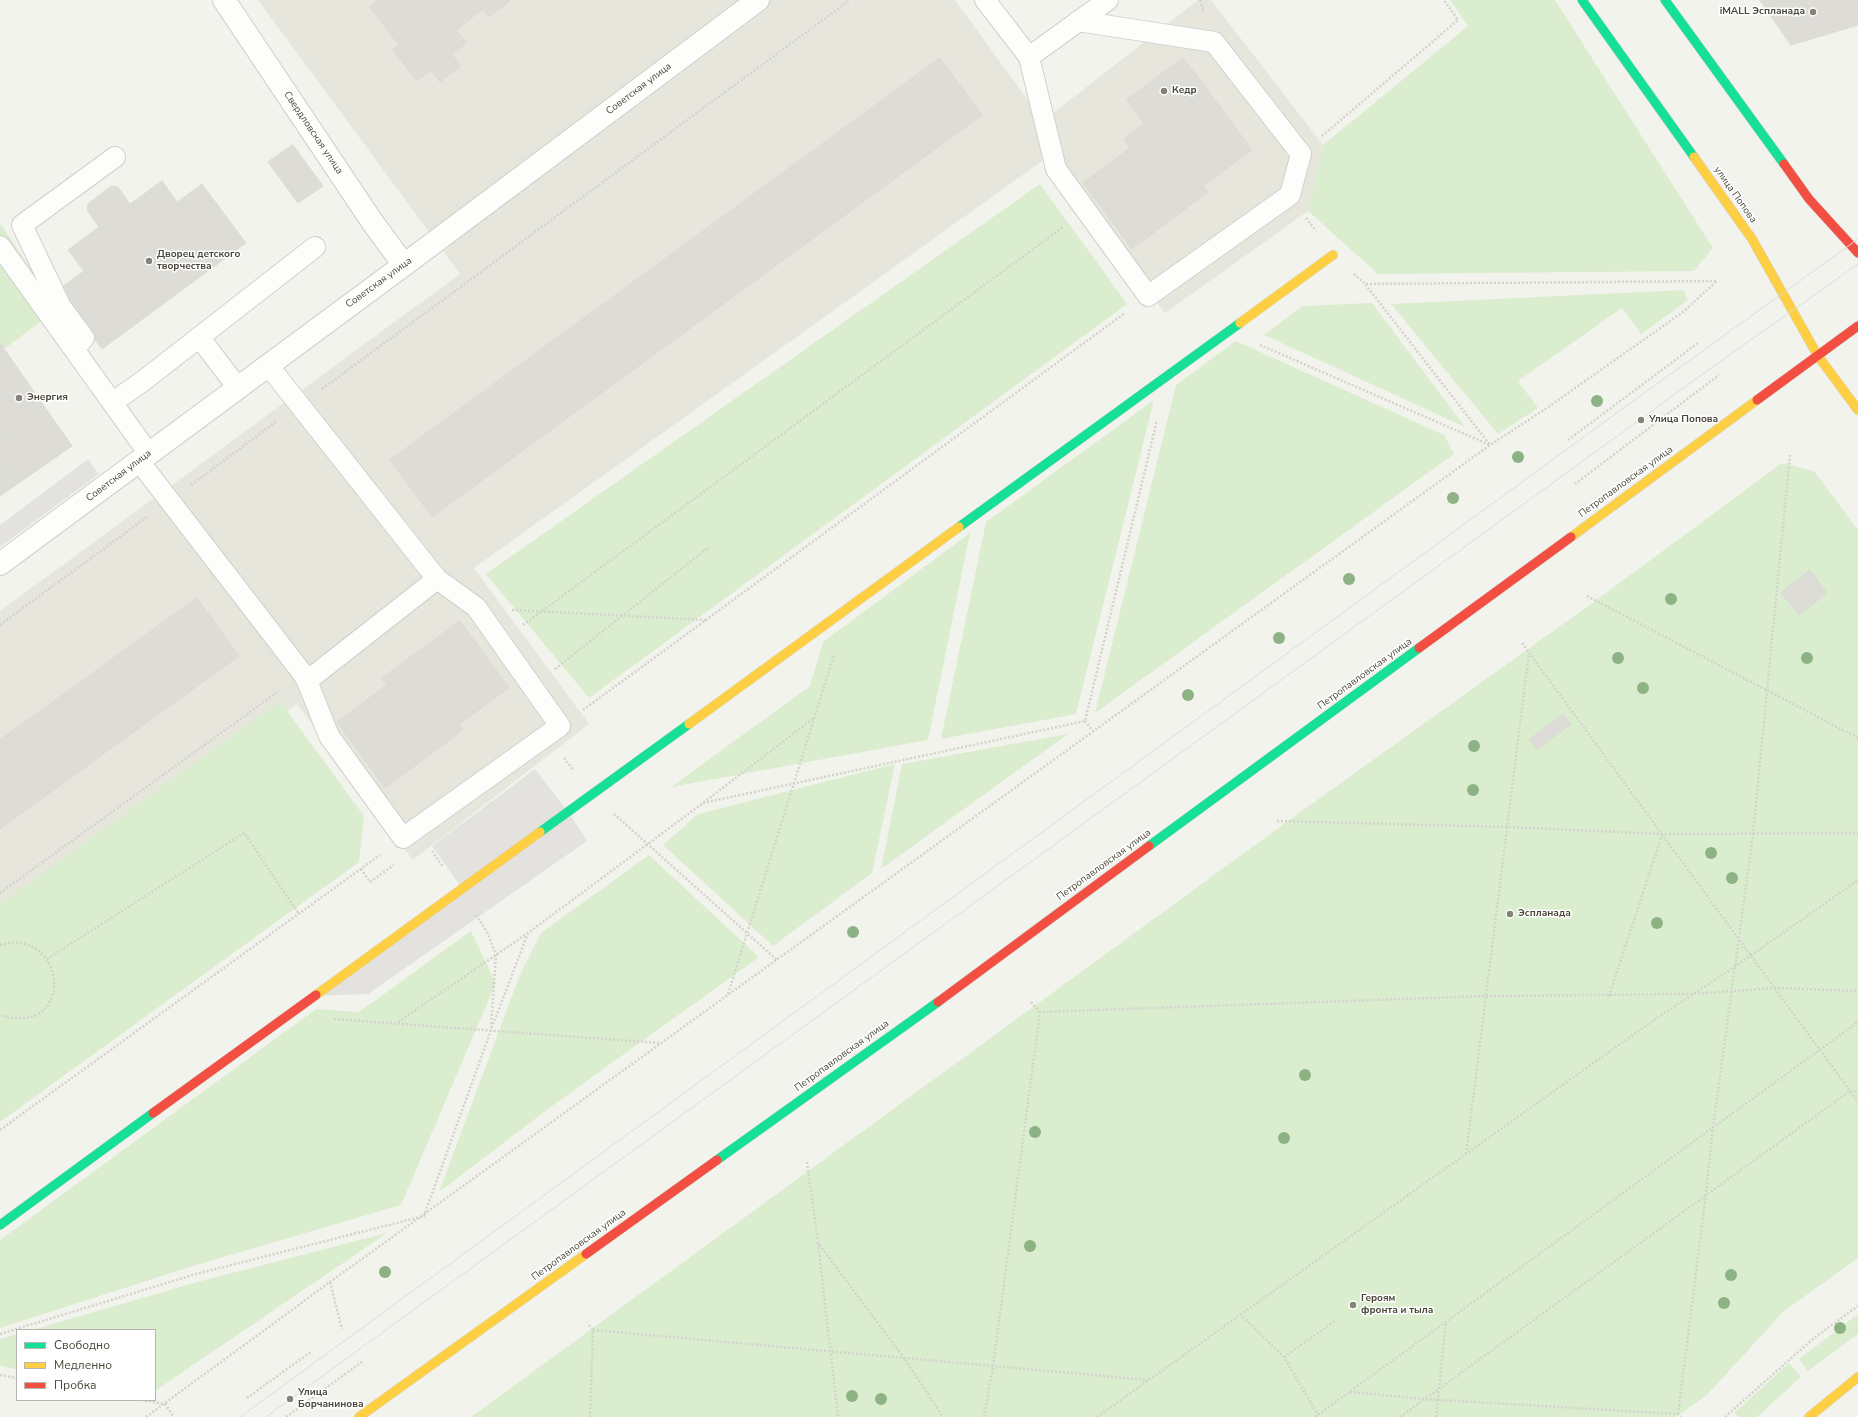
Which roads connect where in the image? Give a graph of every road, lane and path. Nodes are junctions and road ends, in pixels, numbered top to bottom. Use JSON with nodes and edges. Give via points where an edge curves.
{"nodes":[{"id":1,"x":224,"y":0,"type":"edge"},
{"id":2,"x":758,"y":0,"type":"edge"},
{"id":3,"x":850,"y":0,"type":"edge"},
{"id":4,"x":985,"y":0,"type":"edge"},
{"id":5,"x":1108,"y":0,"type":"edge"},
{"id":6,"x":1444,"y":0,"type":"edge"},
{"id":7,"x":1582,"y":0,"type":"edge"},
{"id":8,"x":1665,"y":0,"type":"edge"},
{"id":9,"x":1078,"y":21,"type":"junction"},
{"id":10,"x":1029,"y":57,"type":"junction"},
{"id":11,"x":1301,"y":154,"type":"junction"},
{"id":12,"x":115,"y":157,"type":"dead end"},
{"id":13,"x":1290,"y":195,"type":"junction"},
{"id":14,"x":1086,"y":210,"type":"junction"},
{"id":15,"x":0,"y":246,"type":"edge"},
{"id":16,"x":315,"y":248,"type":"dead end"},
{"id":17,"x":1858,"y":254,"type":"edge"},
{"id":18,"x":1333,"y":255,"type":"junction"},
{"id":19,"x":404,"y":265,"type":"junction"},
{"id":20,"x":1365,"y":284,"type":"junction"},
{"id":21,"x":1148,"y":296,"type":"junction"},
{"id":22,"x":1858,"y":326,"type":"edge"},
{"id":23,"x":1229,"y":331,"type":"junction"},
{"id":24,"x":199,"y":337,"type":"junction"},
{"id":25,"x":1698,"y":343,"type":"dead end"},
{"id":26,"x":75,"y":348,"type":"junction"},
{"id":27,"x":1818,"y":356,"type":"junction"},
{"id":28,"x":268,"y":365,"type":"junction"},
{"id":29,"x":1719,"y":375,"type":"dead end"},
{"id":30,"x":1168,"y":376,"type":"junction"},
{"id":31,"x":238,"y":388,"type":"junction"},
{"id":32,"x":113,"y":402,"type":"junction"},
{"id":33,"x":298,"y":406,"type":"junction"},
{"id":34,"x":1858,"y":410,"type":"edge"},
{"id":35,"x":1568,"y":440,"type":"dead end"},
{"id":36,"x":1490,"y":445,"type":"junction"},
{"id":37,"x":1790,"y":455,"type":"dead end"},
{"id":38,"x":144,"y":457,"type":"junction"},
{"id":39,"x":1575,"y":484,"type":"dead end"},
{"id":40,"x":169,"y":501,"type":"junction"},
{"id":41,"x":709,"y":547,"type":"dead end"},
{"id":42,"x":0,"y":564,"type":"edge"},
{"id":43,"x":437,"y":580,"type":"junction"},
{"id":44,"x":1587,"y":596,"type":"dead end"},
{"id":45,"x":476,"y":607,"type":"junction"},
{"id":46,"x":541,"y":612,"type":"junction"},
{"id":47,"x":622,"y":616,"type":"junction"},
{"id":48,"x":707,"y":620,"type":"junction"},
{"id":49,"x":0,"y":625,"type":"edge"},
{"id":50,"x":500,"y":642,"type":"junction"},
{"id":51,"x":1522,"y":643,"type":"dead end"},
{"id":52,"x":835,"y":651,"type":"dead end"},
{"id":53,"x":1529,"y":652,"type":"junction"},
{"id":54,"x":305,"y":677,"type":"junction"},
{"id":55,"x":532,"y":687,"type":"junction"},
{"id":56,"x":1766,"y":690,"type":"junction"},
{"id":57,"x":814,"y":718,"type":"junction"},
{"id":58,"x":1085,"y":721,"type":"junction"},
{"id":59,"x":554,"y":731,"type":"junction"},
{"id":60,"x":1093,"y":731,"type":"junction"},
{"id":61,"x":1858,"y":738,"type":"edge"},
{"id":62,"x":793,"y":784,"type":"junction"},
{"id":63,"x":591,"y":795,"type":"junction"},
{"id":64,"x":703,"y":803,"type":"junction"},
{"id":65,"x":1277,"y":821,"type":"dead end"},
{"id":66,"x":1507,"y":827,"type":"junction"},
{"id":67,"x":634,"y":831,"type":"dead end"},
{"id":68,"x":1858,"y":833,"type":"edge"},
{"id":69,"x":1662,"y":834,"type":"junction"},
{"id":70,"x":1753,"y":834,"type":"junction"},
{"id":71,"x":403,"y":838,"type":"junction"},
{"id":72,"x":648,"y":844,"type":"junction"},
{"id":73,"x":1858,"y":880,"type":"edge"},
{"id":74,"x":0,"y":893,"type":"edge"},
{"id":75,"x":299,"y":914,"type":"junction"},
{"id":76,"x":487,"y":932,"type":"dead end"},
{"id":77,"x":528,"y":933,"type":"junction"},
{"id":78,"x":747,"y":933,"type":"junction"},
{"id":79,"x":1740,"y":940,"type":"junction"},
{"id":80,"x":0,"y":945,"type":"edge"},
{"id":81,"x":496,"y":955,"type":"junction"},
{"id":82,"x":1751,"y":956,"type":"junction"},
{"id":83,"x":47,"y":959,"type":"junction"},
{"id":84,"x":777,"y":960,"type":"junction"},
{"id":85,"x":1736,"y":966,"type":"junction"},
{"id":86,"x":1775,"y":988,"type":"junction"},
{"id":87,"x":1858,"y":991,"type":"edge"},
{"id":88,"x":1733,"y":993,"type":"junction"},
{"id":89,"x":1692,"y":994,"type":"junction"},
{"id":90,"x":728,"y":995,"type":"junction"},
{"id":91,"x":1486,"y":996,"type":"junction"},
{"id":92,"x":1610,"y":996,"type":"junction"},
{"id":93,"x":1031,"y":1002,"type":"dead end"},
{"id":94,"x":1040,"y":1012,"type":"junction"},
{"id":95,"x":0,"y":1015,"type":"edge"},
{"id":96,"x":288,"y":1016,"type":"junction"},
{"id":97,"x":398,"y":1022,"type":"junction"},
{"id":98,"x":1858,"y":1022,"type":"edge"},
{"id":99,"x":491,"y":1030,"type":"junction"},
{"id":100,"x":661,"y":1043,"type":"junction"},
{"id":101,"x":1820,"y":1050,"type":"junction"},
{"id":102,"x":1850,"y":1091,"type":"junction"},
{"id":103,"x":1858,"y":1092,"type":"edge"},
{"id":104,"x":1858,"y":1102,"type":"edge"},
{"id":105,"x":1713,"y":1128,"type":"junction"},
{"id":106,"x":0,"y":1130,"type":"edge"},
{"id":107,"x":1466,"y":1155,"type":"junction"},
{"id":108,"x":807,"y":1162,"type":"dead end"},
{"id":109,"x":1706,"y":1194,"type":"junction"},
{"id":110,"x":424,"y":1216,"type":"junction"},
{"id":111,"x":0,"y":1225,"type":"edge"},
{"id":112,"x":818,"y":1243,"type":"junction"},
{"id":113,"x":330,"y":1282,"type":"junction"},
{"id":114,"x":1858,"y":1306,"type":"edge"},
{"id":115,"x":1240,"y":1314,"type":"junction"},
{"id":116,"x":1335,"y":1321,"type":"dead end"},
{"id":117,"x":1446,"y":1322,"type":"junction"},
{"id":118,"x":589,"y":1326,"type":"dead end"},
{"id":119,"x":16,"y":1329,"type":"edge"},
{"id":120,"x":16,"y":1329,"type":"edge"},
{"id":121,"x":342,"y":1329,"type":"dead end"},
{"id":122,"x":593,"y":1330,"type":"junction"},
{"id":123,"x":0,"y":1334,"type":"edge"},
{"id":124,"x":312,"y":1351,"type":"dead end"},
{"id":125,"x":831,"y":1352,"type":"junction"},
{"id":126,"x":1284,"y":1357,"type":"junction"},
{"id":127,"x":904,"y":1358,"type":"junction"},
{"id":128,"x":363,"y":1361,"type":"dead end"},
{"id":129,"x":993,"y":1366,"type":"junction"},
{"id":130,"x":0,"y":1375,"type":"edge"},
{"id":131,"x":1858,"y":1377,"type":"edge"},
{"id":132,"x":16,"y":1378,"type":"edge"},
{"id":133,"x":1149,"y":1380,"type":"junction"},
{"id":134,"x":1439,"y":1388,"type":"junction"},
{"id":135,"x":1350,"y":1392,"type":"junction"},
{"id":136,"x":247,"y":1398,"type":"dead end"},
{"id":137,"x":1424,"y":1399,"type":"junction"},
{"id":138,"x":1439,"y":1399,"type":"junction"},
{"id":139,"x":147,"y":1401,"type":"edge"},
{"id":140,"x":165,"y":1404,"type":"junction"},
{"id":141,"x":1678,"y":1414,"type":"junction"},
{"id":142,"x":1318,"y":1415,"type":"junction"},
{"id":143,"x":146,"y":1417,"type":"edge"},
{"id":144,"x":174,"y":1417,"type":"edge"},
{"id":145,"x":286,"y":1417,"type":"edge"},
{"id":146,"x":359,"y":1417,"type":"edge"},
{"id":147,"x":590,"y":1417,"type":"edge"},
{"id":148,"x":838,"y":1417,"type":"edge"},
{"id":149,"x":943,"y":1417,"type":"edge"},
{"id":150,"x":984,"y":1417,"type":"edge"},
{"id":151,"x":1097,"y":1417,"type":"edge"},
{"id":152,"x":1315,"y":1417,"type":"edge"},
{"id":153,"x":1400,"y":1417,"type":"edge"},
{"id":154,"x":1436,"y":1417,"type":"edge"},
{"id":155,"x":1681,"y":1417,"type":"edge"},
{"id":156,"x":1725,"y":1417,"type":"edge"},
{"id":157,"x":1809,"y":1417,"type":"edge"}],
"edges":[{"from":1,"to":19,"type":"street","name":"Свердловская улица"},
{"from":2,"to":19,"type":"street","name":"Советская улица"},
{"from":3,"to":33,"type":"path"},
{"from":4,"to":10,"type":"lane"},
{"from":5,"to":9,"type":"lane"},
{"from":6,"to":11,"type":"path","via":[[1458,20]]},
{"from":7,"to":27,"type":"main road","name":"улица Попова","via":[[1752,239]]},
{"from":8,"to":17,"type":"main road","via":[[1809,199]]},
{"from":9,"to":10,"type":"lane"},
{"from":9,"to":11,"type":"lane","via":[[1214,42]]},
{"from":10,"to":14,"type":"lane","via":[[1056,169]]},
{"from":11,"to":13,"type":"lane"},
{"from":12,"to":26,"type":"lane","via":[[22,225],[61,307],[84,338]]},
{"from":13,"to":18,"type":"path"},
{"from":13,"to":21,"type":"lane"},
{"from":14,"to":21,"type":"lane"},
{"from":14,"to":46,"type":"path"},
{"from":15,"to":26,"type":"lane"},
{"from":16,"to":24,"type":"lane"},
{"from":18,"to":20,"type":"path"},
{"from":18,"to":23,"type":"main road"},
{"from":19,"to":28,"type":"street","name":"Советская улица"},
{"from":20,"to":36,"type":"path"},
{"from":20,"to":36,"type":"path","via":[[1717,281],[1683,312]]},
{"from":21,"to":48,"type":"path"},
{"from":22,"to":27,"type":"main road","name":"Петропавловская улица"},
{"from":23,"to":30,"type":"main road"},
{"from":23,"to":36,"type":"path"},
{"from":24,"to":31,"type":"lane"},
{"from":24,"to":32,"type":"lane"},
{"from":25,"to":35,"type":"path"},
{"from":26,"to":32,"type":"lane"},
{"from":27,"to":34,"type":"main road","name":"улица Попова"},
{"from":27,"to":146,"type":"main road","name":"Петропавловская улица","via":[[929,1008]]},
{"from":28,"to":31,"type":"street","name":"Советская улица"},
{"from":28,"to":33,"type":"lane"},
{"from":29,"to":39,"type":"path"},
{"from":30,"to":58,"type":"path"},
{"from":30,"to":63,"type":"main road"},
{"from":31,"to":38,"type":"street","name":"Советская улица"},
{"from":32,"to":38,"type":"lane"},
{"from":33,"to":40,"type":"path"},
{"from":33,"to":43,"type":"lane"},
{"from":36,"to":60,"type":"path"},
{"from":37,"to":56,"type":"path"},
{"from":38,"to":40,"type":"lane"},
{"from":38,"to":42,"type":"street","name":"Советская улица"},
{"from":40,"to":49,"type":"path"},
{"from":40,"to":54,"type":"lane"},
{"from":41,"to":47,"type":"path"},
{"from":43,"to":45,"type":"lane"},
{"from":43,"to":54,"type":"lane"},
{"from":44,"to":56,"type":"path"},
{"from":45,"to":46,"type":"path"},
{"from":45,"to":50,"type":"lane"},
{"from":46,"to":47,"type":"path"},
{"from":46,"to":50,"type":"path"},
{"from":47,"to":48,"type":"path"},
{"from":47,"to":55,"type":"path"},
{"from":48,"to":59,"type":"path"},
{"from":50,"to":55,"type":"lane"},
{"from":51,"to":53,"type":"path"},
{"from":52,"to":57,"type":"path"},
{"from":53,"to":66,"type":"path"},
{"from":53,"to":69,"type":"path"},
{"from":54,"to":71,"type":"lane","via":[[329,736]]},
{"from":54,"to":74,"type":"path"},
{"from":55,"to":59,"type":"lane"},
{"from":56,"to":61,"type":"path"},
{"from":56,"to":70,"type":"path"},
{"from":57,"to":62,"type":"path"},
{"from":57,"to":64,"type":"path"},
{"from":58,"to":60,"type":"path"},
{"from":58,"to":62,"type":"path"},
{"from":59,"to":63,"type":"path"},
{"from":59,"to":71,"type":"lane"},
{"from":60,"to":84,"type":"path"},
{"from":62,"to":64,"type":"path"},
{"from":62,"to":78,"type":"path"},
{"from":63,"to":96,"type":"main road"},
{"from":64,"to":72,"type":"path"},
{"from":65,"to":66,"type":"path"},
{"from":66,"to":69,"type":"path"},
{"from":66,"to":91,"type":"path"},
{"from":67,"to":72,"type":"path"},
{"from":68,"to":70,"type":"path"},
{"from":69,"to":70,"type":"path"},
{"from":69,"to":79,"type":"path"},
{"from":69,"to":92,"type":"path"},
{"from":70,"to":79,"type":"path"},
{"from":71,"to":75,"type":"path"},
{"from":72,"to":77,"type":"path"},
{"from":72,"to":78,"type":"path"},
{"from":73,"to":82,"type":"path"},
{"from":75,"to":83,"type":"path","via":[[244,834]]},
{"from":75,"to":106,"type":"path"},
{"from":76,"to":81,"type":"path"},
{"from":77,"to":81,"type":"path"},
{"from":77,"to":99,"type":"path"},
{"from":78,"to":84,"type":"path"},
{"from":78,"to":90,"type":"path"},
{"from":79,"to":82,"type":"path"},
{"from":79,"to":85,"type":"path"},
{"from":80,"to":83,"type":"path","via":[[8,942],[22,944],[34,948]]},
{"from":81,"to":97,"type":"path"},
{"from":81,"to":99,"type":"path"},
{"from":82,"to":85,"type":"path"},
{"from":82,"to":86,"type":"path"},
{"from":83,"to":95,"type":"path","via":[[54,977],[54,991],[50,1004],[39,1014],[26,1019],[12,1019]]},
{"from":84,"to":90,"type":"path"},
{"from":85,"to":88,"type":"path"},
{"from":85,"to":89,"type":"path"},
{"from":86,"to":87,"type":"path"},
{"from":86,"to":88,"type":"path"},
{"from":86,"to":101,"type":"path"},
{"from":88,"to":89,"type":"path"},
{"from":88,"to":105,"type":"path"},
{"from":89,"to":92,"type":"path"},
{"from":89,"to":107,"type":"path"},
{"from":90,"to":100,"type":"path"},
{"from":91,"to":92,"type":"path"},
{"from":91,"to":94,"type":"path"},
{"from":91,"to":107,"type":"path"},
{"from":93,"to":94,"type":"path"},
{"from":94,"to":129,"type":"path"},
{"from":96,"to":97,"type":"path"},
{"from":96,"to":111,"type":"main road"},
{"from":97,"to":99,"type":"path"},
{"from":98,"to":101,"type":"path"},
{"from":99,"to":100,"type":"path"},
{"from":99,"to":110,"type":"path"},
{"from":100,"to":110,"type":"path"},
{"from":101,"to":102,"type":"path"},
{"from":101,"to":105,"type":"path"},
{"from":102,"to":103,"type":"path"},
{"from":102,"to":104,"type":"path"},
{"from":102,"to":109,"type":"path"},
{"from":105,"to":109,"type":"path"},
{"from":105,"to":117,"type":"path"},
{"from":107,"to":115,"type":"path"},
{"from":108,"to":112,"type":"path"},
{"from":109,"to":134,"type":"path"},
{"from":109,"to":141,"type":"path"},
{"from":110,"to":113,"type":"path"},
{"from":110,"to":120,"type":"path","via":[[196,1274]]},
{"from":112,"to":125,"type":"path"},
{"from":112,"to":127,"type":"path"},
{"from":113,"to":121,"type":"path"},
{"from":113,"to":140,"type":"path"},
{"from":114,"to":156,"type":"path","via":[[1814,1338]]},
{"from":115,"to":126,"type":"path"},
{"from":115,"to":133,"type":"path"},
{"from":116,"to":126,"type":"path"},
{"from":117,"to":134,"type":"path"},
{"from":117,"to":135,"type":"path"},
{"from":118,"to":122,"type":"path"},
{"from":119,"to":123,"type":"path"},
{"from":122,"to":125,"type":"path"},
{"from":122,"to":147,"type":"path"},
{"from":124,"to":136,"type":"path"},
{"from":125,"to":127,"type":"path"},
{"from":125,"to":148,"type":"path"},
{"from":126,"to":142,"type":"path"},
{"from":127,"to":129,"type":"path"},
{"from":127,"to":149,"type":"path"},
{"from":128,"to":145,"type":"path"},
{"from":129,"to":133,"type":"path"},
{"from":129,"to":150,"type":"path"},
{"from":130,"to":132,"type":"path"},
{"from":131,"to":157,"type":"main road"},
{"from":133,"to":151,"type":"path"},
{"from":134,"to":137,"type":"path"},
{"from":134,"to":138,"type":"path"},
{"from":135,"to":137,"type":"path"},
{"from":135,"to":142,"type":"path"},
{"from":137,"to":138,"type":"path"},
{"from":137,"to":153,"type":"path"},
{"from":138,"to":141,"type":"path"},
{"from":138,"to":154,"type":"path"},
{"from":139,"to":140,"type":"path"},
{"from":140,"to":143,"type":"path"},
{"from":140,"to":144,"type":"path"},
{"from":141,"to":155,"type":"path"},
{"from":142,"to":152,"type":"path"}]}
